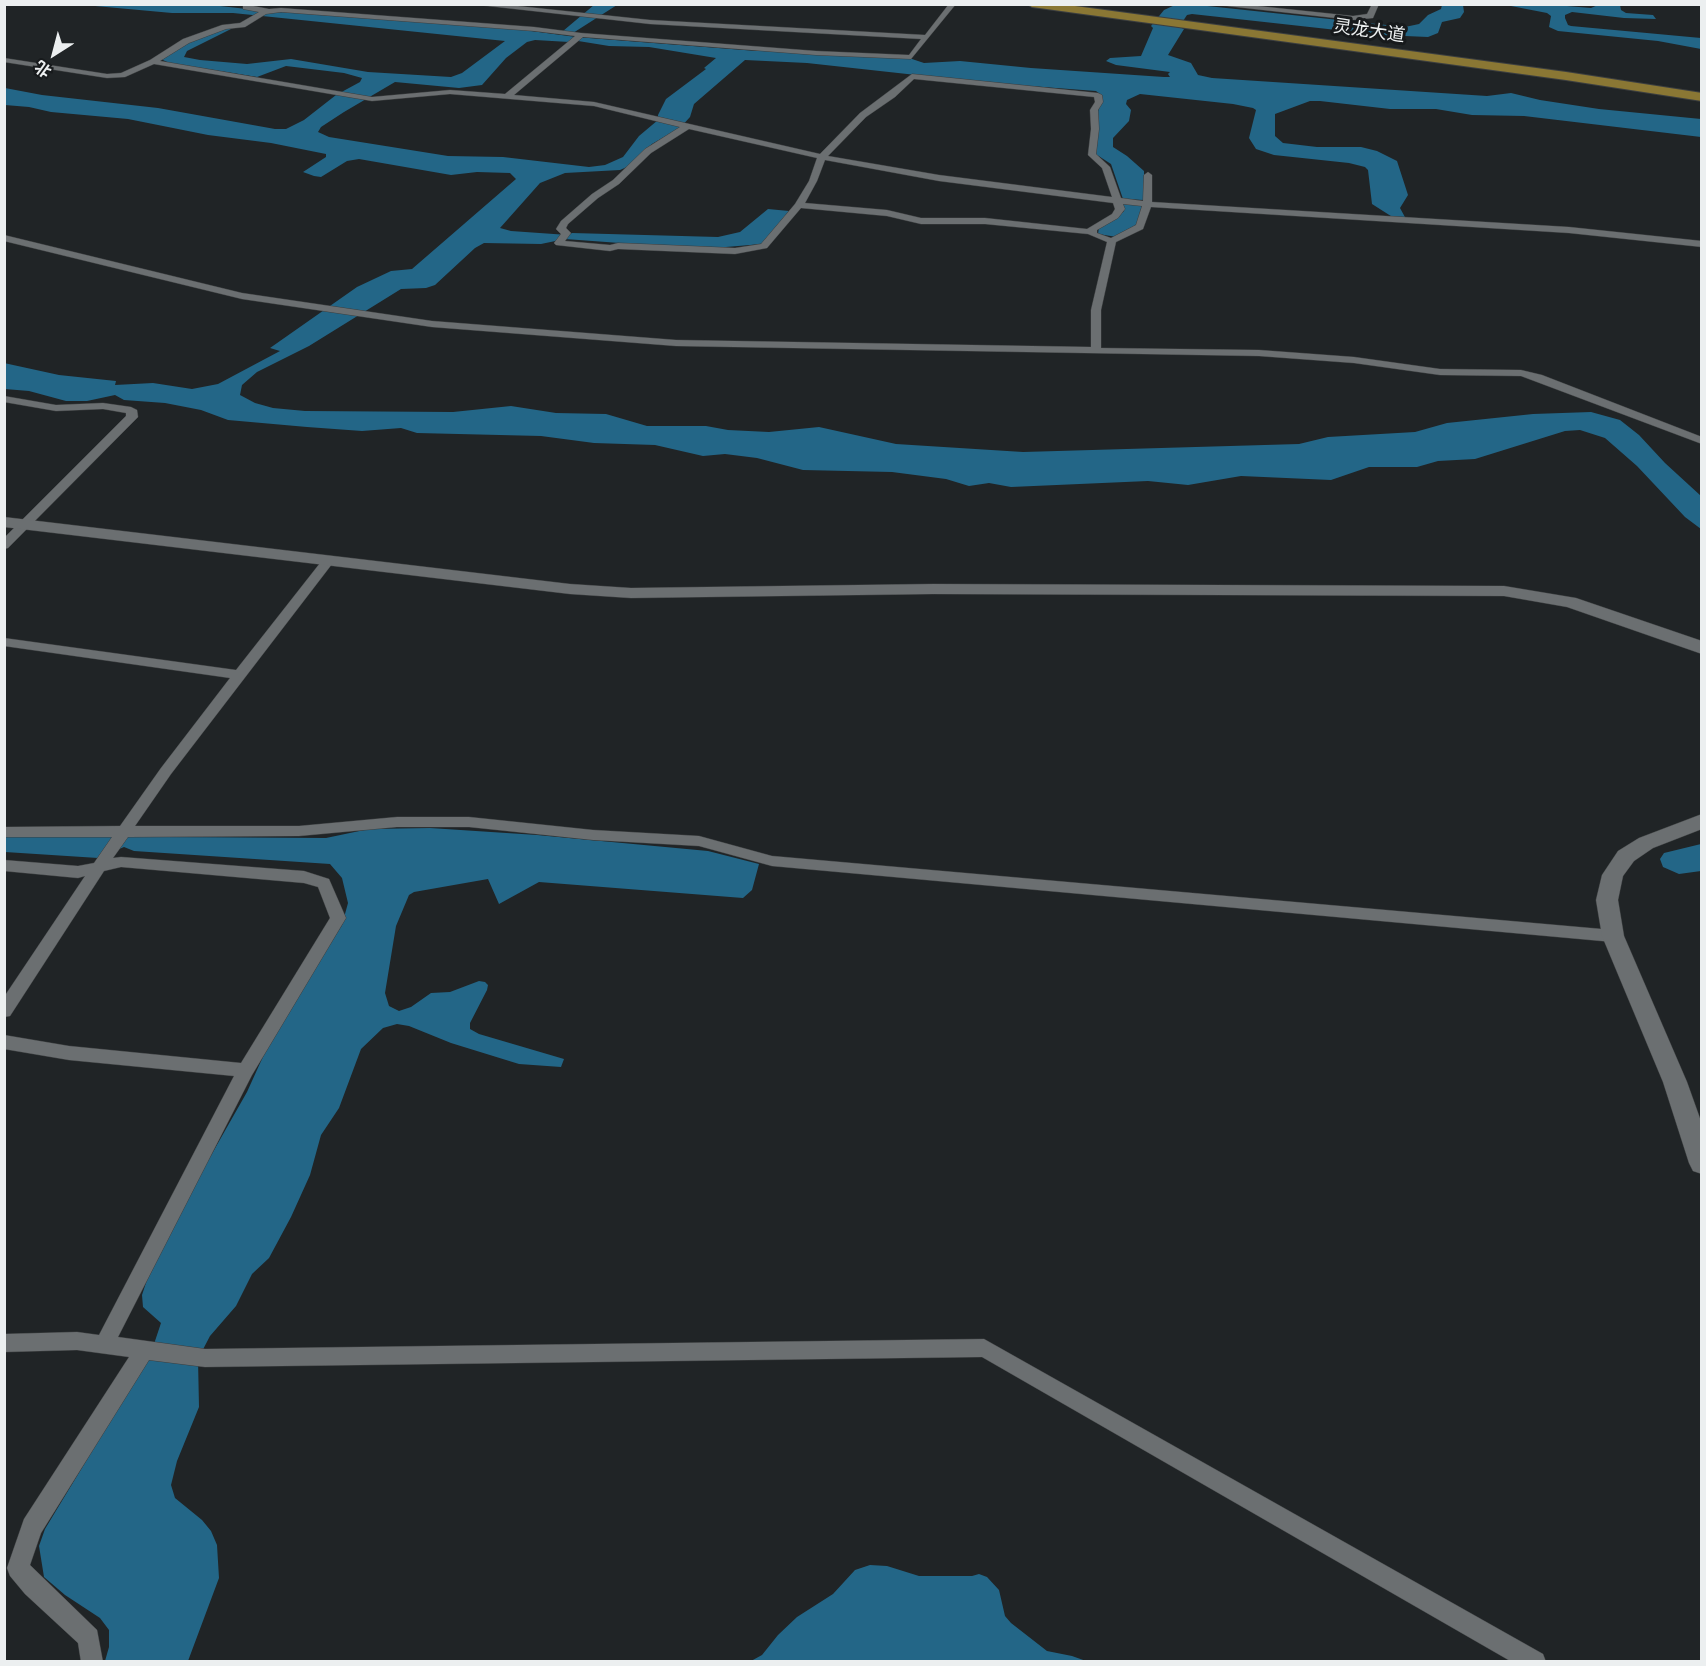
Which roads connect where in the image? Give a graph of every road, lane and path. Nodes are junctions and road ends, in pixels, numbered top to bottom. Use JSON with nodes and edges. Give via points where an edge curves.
{"nodes":[{"id":1,"x":247,"y":4,"type":"edge"},
{"id":2,"x":473,"y":4,"type":"edge"},
{"id":3,"x":953,"y":4,"type":"edge"},
{"id":4,"x":1032,"y":4,"type":"edge"},
{"id":5,"x":1073,"y":4,"type":"edge"},
{"id":6,"x":1212,"y":4,"type":"edge"},
{"id":7,"x":1376,"y":4,"type":"edge"},
{"id":8,"x":266,"y":11,"type":"junction"},
{"id":9,"x":1147,"y":17,"type":"junction"},
{"id":10,"x":1193,"y":23,"type":"junction"},
{"id":11,"x":925,"y":37,"type":"junction"},
{"id":12,"x":578,"y":38,"type":"junction"},
{"id":13,"x":4,"y":60,"type":"edge"},
{"id":14,"x":153,"y":62,"type":"junction"},
{"id":15,"x":1701,"y":91,"type":"edge"},
{"id":16,"x":508,"y":96,"type":"junction"},
{"id":17,"x":1701,"y":97,"type":"edge"},
{"id":18,"x":686,"y":125,"type":"junction"},
{"id":19,"x":822,"y":157,"type":"junction"},
{"id":20,"x":1148,"y":175,"type":"dead end"},
{"id":21,"x":1118,"y":201,"type":"junction"},
{"id":22,"x":1147,"y":204,"type":"junction"},
{"id":23,"x":799,"y":205,"type":"junction"},
{"id":24,"x":1091,"y":232,"type":"junction"},
{"id":25,"x":4,"y":238,"type":"edge"},
{"id":26,"x":1112,"y":241,"type":"junction"},
{"id":27,"x":1701,"y":244,"type":"edge"},
{"id":28,"x":1096,"y":350,"type":"junction"},
{"id":29,"x":4,"y":399,"type":"edge"},
{"id":30,"x":1701,"y":441,"type":"edge"},
{"id":31,"x":4,"y":522,"type":"edge"},
{"id":32,"x":26,"y":525,"type":"junction"},
{"id":33,"x":4,"y":545,"type":"edge"},
{"id":34,"x":328,"y":561,"type":"junction"},
{"id":35,"x":4,"y":642,"type":"edge"},
{"id":36,"x":1701,"y":648,"type":"edge"},
{"id":37,"x":239,"y":675,"type":"junction"},
{"id":38,"x":1701,"y":821,"type":"edge"},
{"id":39,"x":126,"y":831,"type":"junction"},
{"id":40,"x":6,"y":835,"type":"edge"},
{"id":41,"x":4,"y":865,"type":"edge"},
{"id":42,"x":99,"y":866,"type":"junction"},
{"id":43,"x":1614,"y":936,"type":"junction"},
{"id":44,"x":4,"y":1011,"type":"edge"},
{"id":45,"x":4,"y":1042,"type":"edge"},
{"id":46,"x":246,"y":1070,"type":"junction"},
{"id":47,"x":1701,"y":1163,"type":"edge"},
{"id":48,"x":4,"y":1343,"type":"edge"},
{"id":49,"x":104,"y":1344,"type":"junction"},
{"id":50,"x":145,"y":1349,"type":"junction"},
{"id":51,"x":92,"y":1662,"type":"edge"},
{"id":52,"x":1535,"y":1662,"type":"edge"}],
"edges":[{"from":1,"to":8,"type":"street","via":[[246,7]]},
{"from":2,"to":11,"type":"street","via":[[600,18]]},
{"from":3,"to":11,"type":"street"},
{"from":4,"to":9,"type":"main road","name":"灵龙大道"},
{"from":5,"to":9,"type":"main road","name":"灵龙大道"},
{"from":6,"to":7,"type":"street","via":[[1353,18],[1370,16]]},
{"from":8,"to":12,"type":"street","via":[[534,29]]},
{"from":8,"to":14,"type":"street","via":[[242,25],[186,41]]},
{"from":9,"to":10,"type":"main road","name":"灵龙大道"},
{"from":10,"to":15,"type":"main road","name":"灵龙大道"},
{"from":10,"to":17,"type":"main road","name":"灵龙大道"},
{"from":11,"to":12,"type":"street","via":[[911,57]]},
{"from":12,"to":16,"type":"street"},
{"from":13,"to":14,"type":"street","via":[[110,76],[126,75]]},
{"from":14,"to":16,"type":"street","via":[[372,99],[443,92]]},
{"from":16,"to":18,"type":"street","via":[[594,104]]},
{"from":18,"to":19,"type":"street"},
{"from":18,"to":23,"type":"street","via":[[580,208],[562,225],[561,230],[566,233],[559,243],[610,248],[747,250],[764,246]]},
{"from":19,"to":21,"type":"street","via":[[957,181]]},
{"from":19,"to":21,"type":"street","via":[[862,115],[912,76],[1083,91],[1099,96],[1094,110],[1092,155],[1106,167]]},
{"from":19,"to":23,"type":"street"},
{"from":20,"to":22,"type":"street"},
{"from":21,"to":22,"type":"street"},
{"from":21,"to":24,"type":"street","via":[[1118,213]]},
{"from":22,"to":26,"type":"street","via":[[1140,227]]},
{"from":22,"to":27,"type":"street","via":[[1569,230]]},
{"from":23,"to":24,"type":"street","via":[[887,213],[921,221],[985,221]]},
{"from":24,"to":26,"type":"street"},
{"from":25,"to":28,"type":"street","via":[[223,292],[432,324],[676,343]]},
{"from":26,"to":28,"type":"street","via":[[1096,310]]},
{"from":28,"to":30,"type":"street","via":[[1283,354],[1440,372],[1527,374]]},
{"from":29,"to":32,"type":"street","via":[[56,408],[103,406],[131,410],[132,417]]},
{"from":31,"to":32,"type":"street"},
{"from":32,"to":33,"type":"street"},
{"from":32,"to":34,"type":"street"},
{"from":34,"to":36,"type":"street","via":[[631,593],[921,589],[1504,591],[1570,602]]},
{"from":34,"to":37,"type":"street"},
{"from":35,"to":37,"type":"street"},
{"from":37,"to":39,"type":"street"},
{"from":38,"to":43,"type":"street","via":[[1646,843],[1618,865],[1608,891],[1607,910]]},
{"from":39,"to":40,"type":"street"},
{"from":39,"to":42,"type":"street"},
{"from":39,"to":43,"type":"street","via":[[299,831],[397,822],[469,822],[699,842],[772,861]]},
{"from":41,"to":42,"type":"street","via":[[78,872]]},
{"from":42,"to":44,"type":"street"},
{"from":42,"to":46,"type":"street","via":[[132,862],[324,883],[338,918]]},
{"from":43,"to":47,"type":"street","via":[[1675,1082]]},
{"from":45,"to":46,"type":"street","via":[[69,1053]]},
{"from":46,"to":49,"type":"street"},
{"from":48,"to":49,"type":"street"},
{"from":49,"to":50,"type":"street"},
{"from":50,"to":51,"type":"street","via":[[32,1527],[18,1568],[89,1638]]},
{"from":50,"to":52,"type":"street","via":[[205,1358],[984,1348]]}]}
